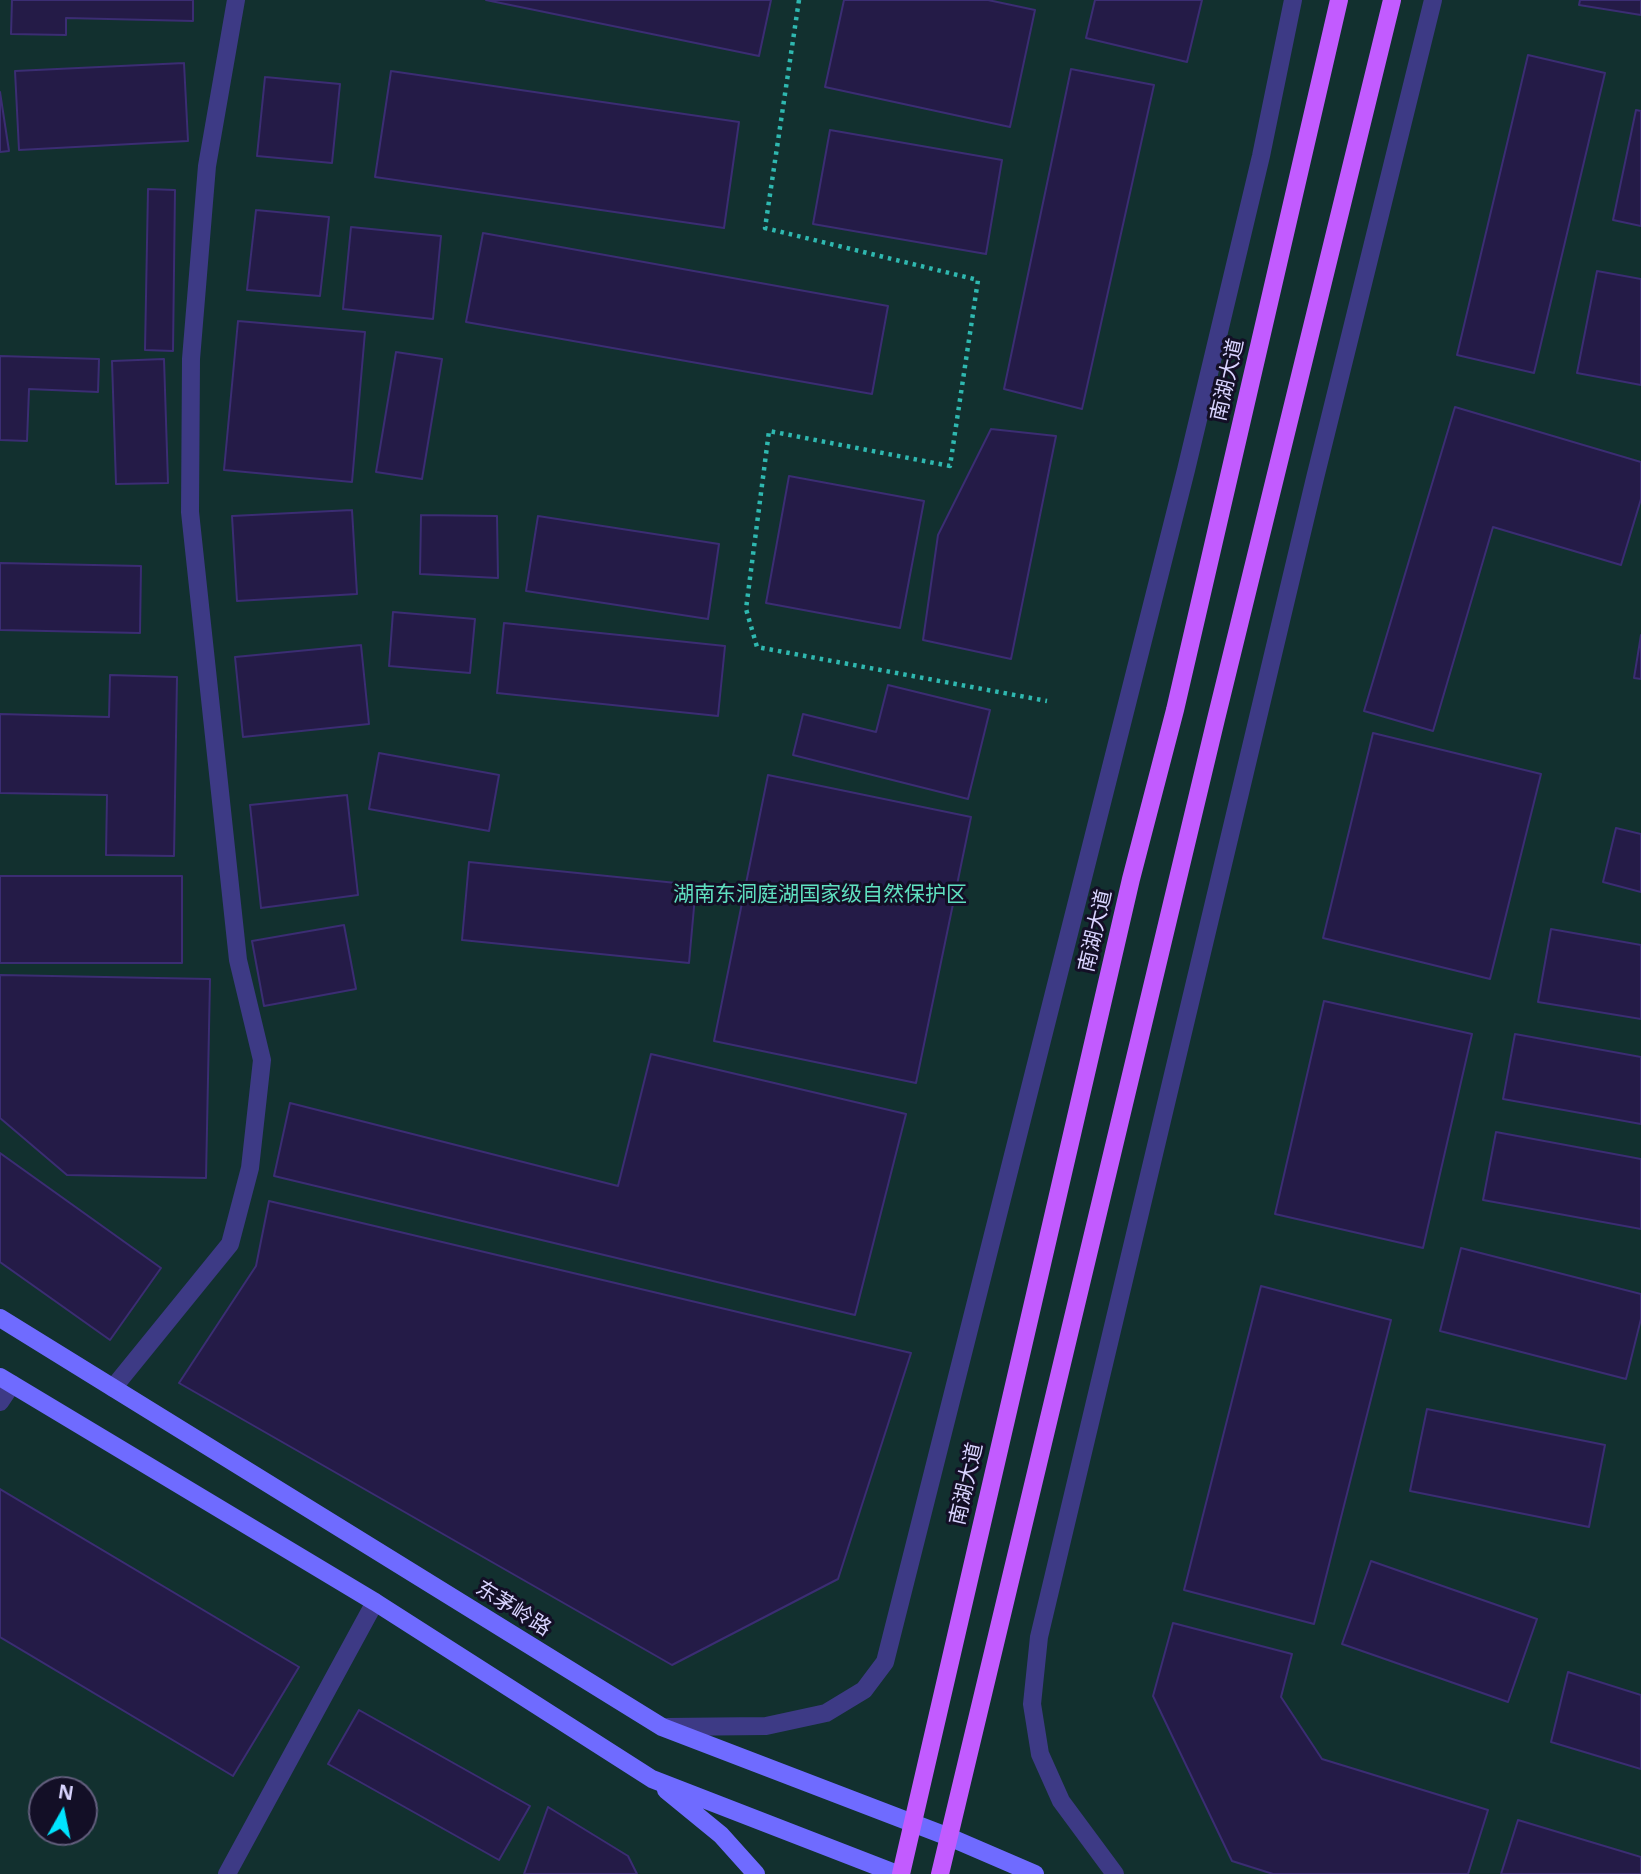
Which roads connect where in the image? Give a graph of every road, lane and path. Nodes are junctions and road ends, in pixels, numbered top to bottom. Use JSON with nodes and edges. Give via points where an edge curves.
{"nodes":[{"id":1,"x":236,"y":0,"type":"edge"},
{"id":2,"x":799,"y":0,"type":"edge"},
{"id":3,"x":1293,"y":0,"type":"edge"},
{"id":4,"x":1339,"y":0,"type":"edge"},
{"id":5,"x":1392,"y":0,"type":"edge"},
{"id":6,"x":1433,"y":0,"type":"edge"},
{"id":7,"x":1047,"y":701,"type":"dead end"},
{"id":8,"x":0,"y":1318,"type":"edge"},
{"id":9,"x":6,"y":1381,"type":"edge"},
{"id":10,"x":113,"y":1388,"type":"junction"},
{"id":11,"x":0,"y":1402,"type":"edge"},
{"id":12,"x":375,"y":1602,"type":"junction"},
{"id":13,"x":662,"y":1727,"type":"junction"},
{"id":14,"x":652,"y":1779,"type":"junction"},
{"id":15,"x":913,"y":1823,"type":"junction"},
{"id":16,"x":949,"y":1837,"type":"junction"},
{"id":17,"x":227,"y":1874,"type":"edge"},
{"id":18,"x":756,"y":1874,"type":"edge"},
{"id":19,"x":899,"y":1874,"type":"edge"},
{"id":20,"x":940,"y":1874,"type":"edge"},
{"id":21,"x":1035,"y":1874,"type":"edge"},
{"id":22,"x":1115,"y":1874,"type":"edge"}],
"edges":[{"from":1,"to":10,"type":"street","via":[[207,166],[191,359],[190,512],[238,960],[262,1060],[250,1168],[230,1244]]},
{"from":2,"to":7,"type":"path","via":[[765,228],[978,279],[950,466],[769,431],[746,609],[757,647]]},
{"from":3,"to":13,"type":"street","via":[[1186,470],[885,1662],[864,1690],[826,1713],[766,1726]]},
{"from":4,"to":15,"type":"main road","name":"南湖大道"},
{"from":5,"to":16,"type":"main road"},
{"from":6,"to":22,"type":"street","via":[[1038,1637],[1032,1704],[1040,1754],[1061,1801]]},
{"from":8,"to":10,"type":"main road","name":"东茅岭路"},
{"from":9,"to":11,"type":"street"},
{"from":9,"to":12,"type":"main road"},
{"from":10,"to":13,"type":"main road","name":"东茅岭路"},
{"from":12,"to":14,"type":"main road"},
{"from":12,"to":17,"type":"street"},
{"from":13,"to":15,"type":"main road","name":"东茅岭路"},
{"from":14,"to":18,"type":"main road","via":[[721,1835]]},
{"from":14,"to":19,"type":"main road"},
{"from":15,"to":16,"type":"main road","name":"东茅岭路"},
{"from":15,"to":19,"type":"main road","name":"南湖大道"},
{"from":16,"to":20,"type":"main road"},
{"from":16,"to":21,"type":"main road","name":"东茅岭路"}]}
